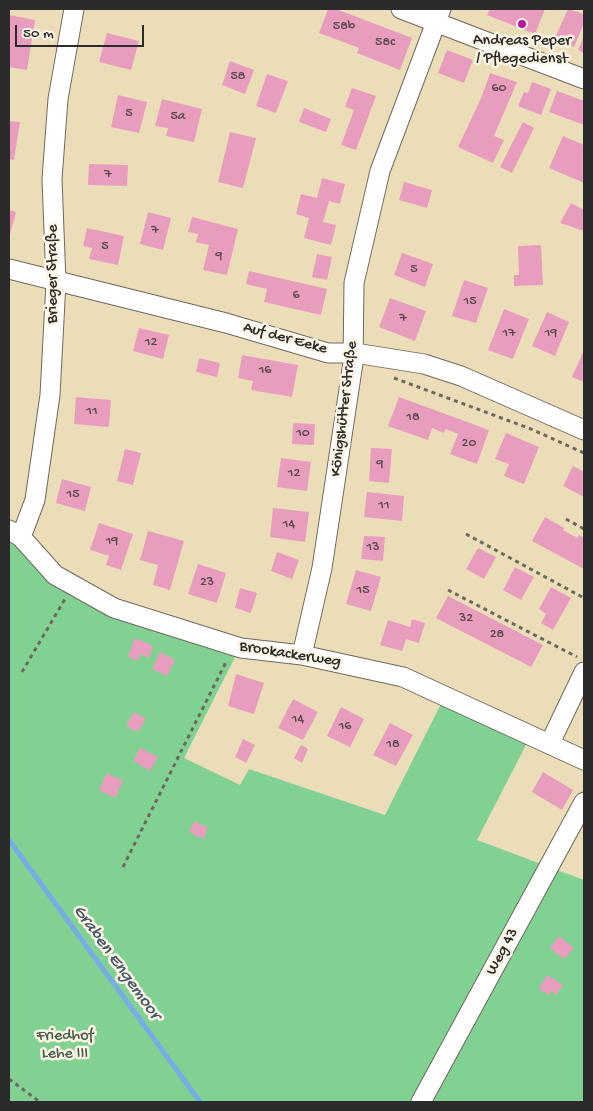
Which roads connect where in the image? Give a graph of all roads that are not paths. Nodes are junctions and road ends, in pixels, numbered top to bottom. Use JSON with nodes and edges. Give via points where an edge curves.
{"nodes":[{"id":1,"x":74,"y":9,"type":"edge"},
{"id":2,"x":401,"y":9,"type":"edge"},
{"id":3,"x":438,"y":15,"type":"edge"},
{"id":4,"x":584,"y":79,"type":"edge"},
{"id":5,"x":9,"y":269,"type":"edge"},
{"id":6,"x":56,"y":282,"type":"junction"},
{"id":7,"x":354,"y":353,"type":"junction"},
{"id":8,"x":584,"y":430,"type":"edge"},
{"id":9,"x":15,"y":533,"type":"edge"},
{"id":10,"x":302,"y":655,"type":"junction"},
{"id":11,"x":584,"y":672,"type":"edge"},
{"id":12,"x":550,"y":743,"type":"junction"},
{"id":13,"x":584,"y":760,"type":"edge"},
{"id":14,"x":584,"y":802,"type":"edge"},
{"id":15,"x":421,"y":1102,"type":"edge"}],
"edges":[{"from":1,"to":6,"type":"street","name":"Brieger Straße","via":[[58,99],[52,179]]},
{"from":2,"to":3,"type":"street"},
{"from":3,"to":4,"type":"street"},
{"from":3,"to":7,"type":"street","name":"Königshütter Straße","via":[[380,171],[354,283]]},
{"from":5,"to":6,"type":"street","name":"Auf der Eeke"},
{"from":6,"to":7,"type":"street","name":"Auf der Eeke","via":[[226,323],[328,353]]},
{"from":6,"to":9,"type":"street","name":"Brieger Straße","via":[[50,395],[35,500]]},
{"from":7,"to":8,"type":"street","name":"Auf der Eeke","via":[[424,364],[461,376]]},
{"from":7,"to":10,"type":"street","name":"Königshütter Straße","via":[[322,568]]},
{"from":9,"to":10,"type":"street","name":"Brookackerweg","via":[[56,575],[114,608],[234,646]]},
{"from":10,"to":12,"type":"street","name":"Brookackerweg","via":[[403,676]]},
{"from":11,"to":12,"type":"street"},
{"from":12,"to":13,"type":"street","name":"Brookackerweg"},
{"from":14,"to":15,"type":"street","name":"Weg 43"}]}
